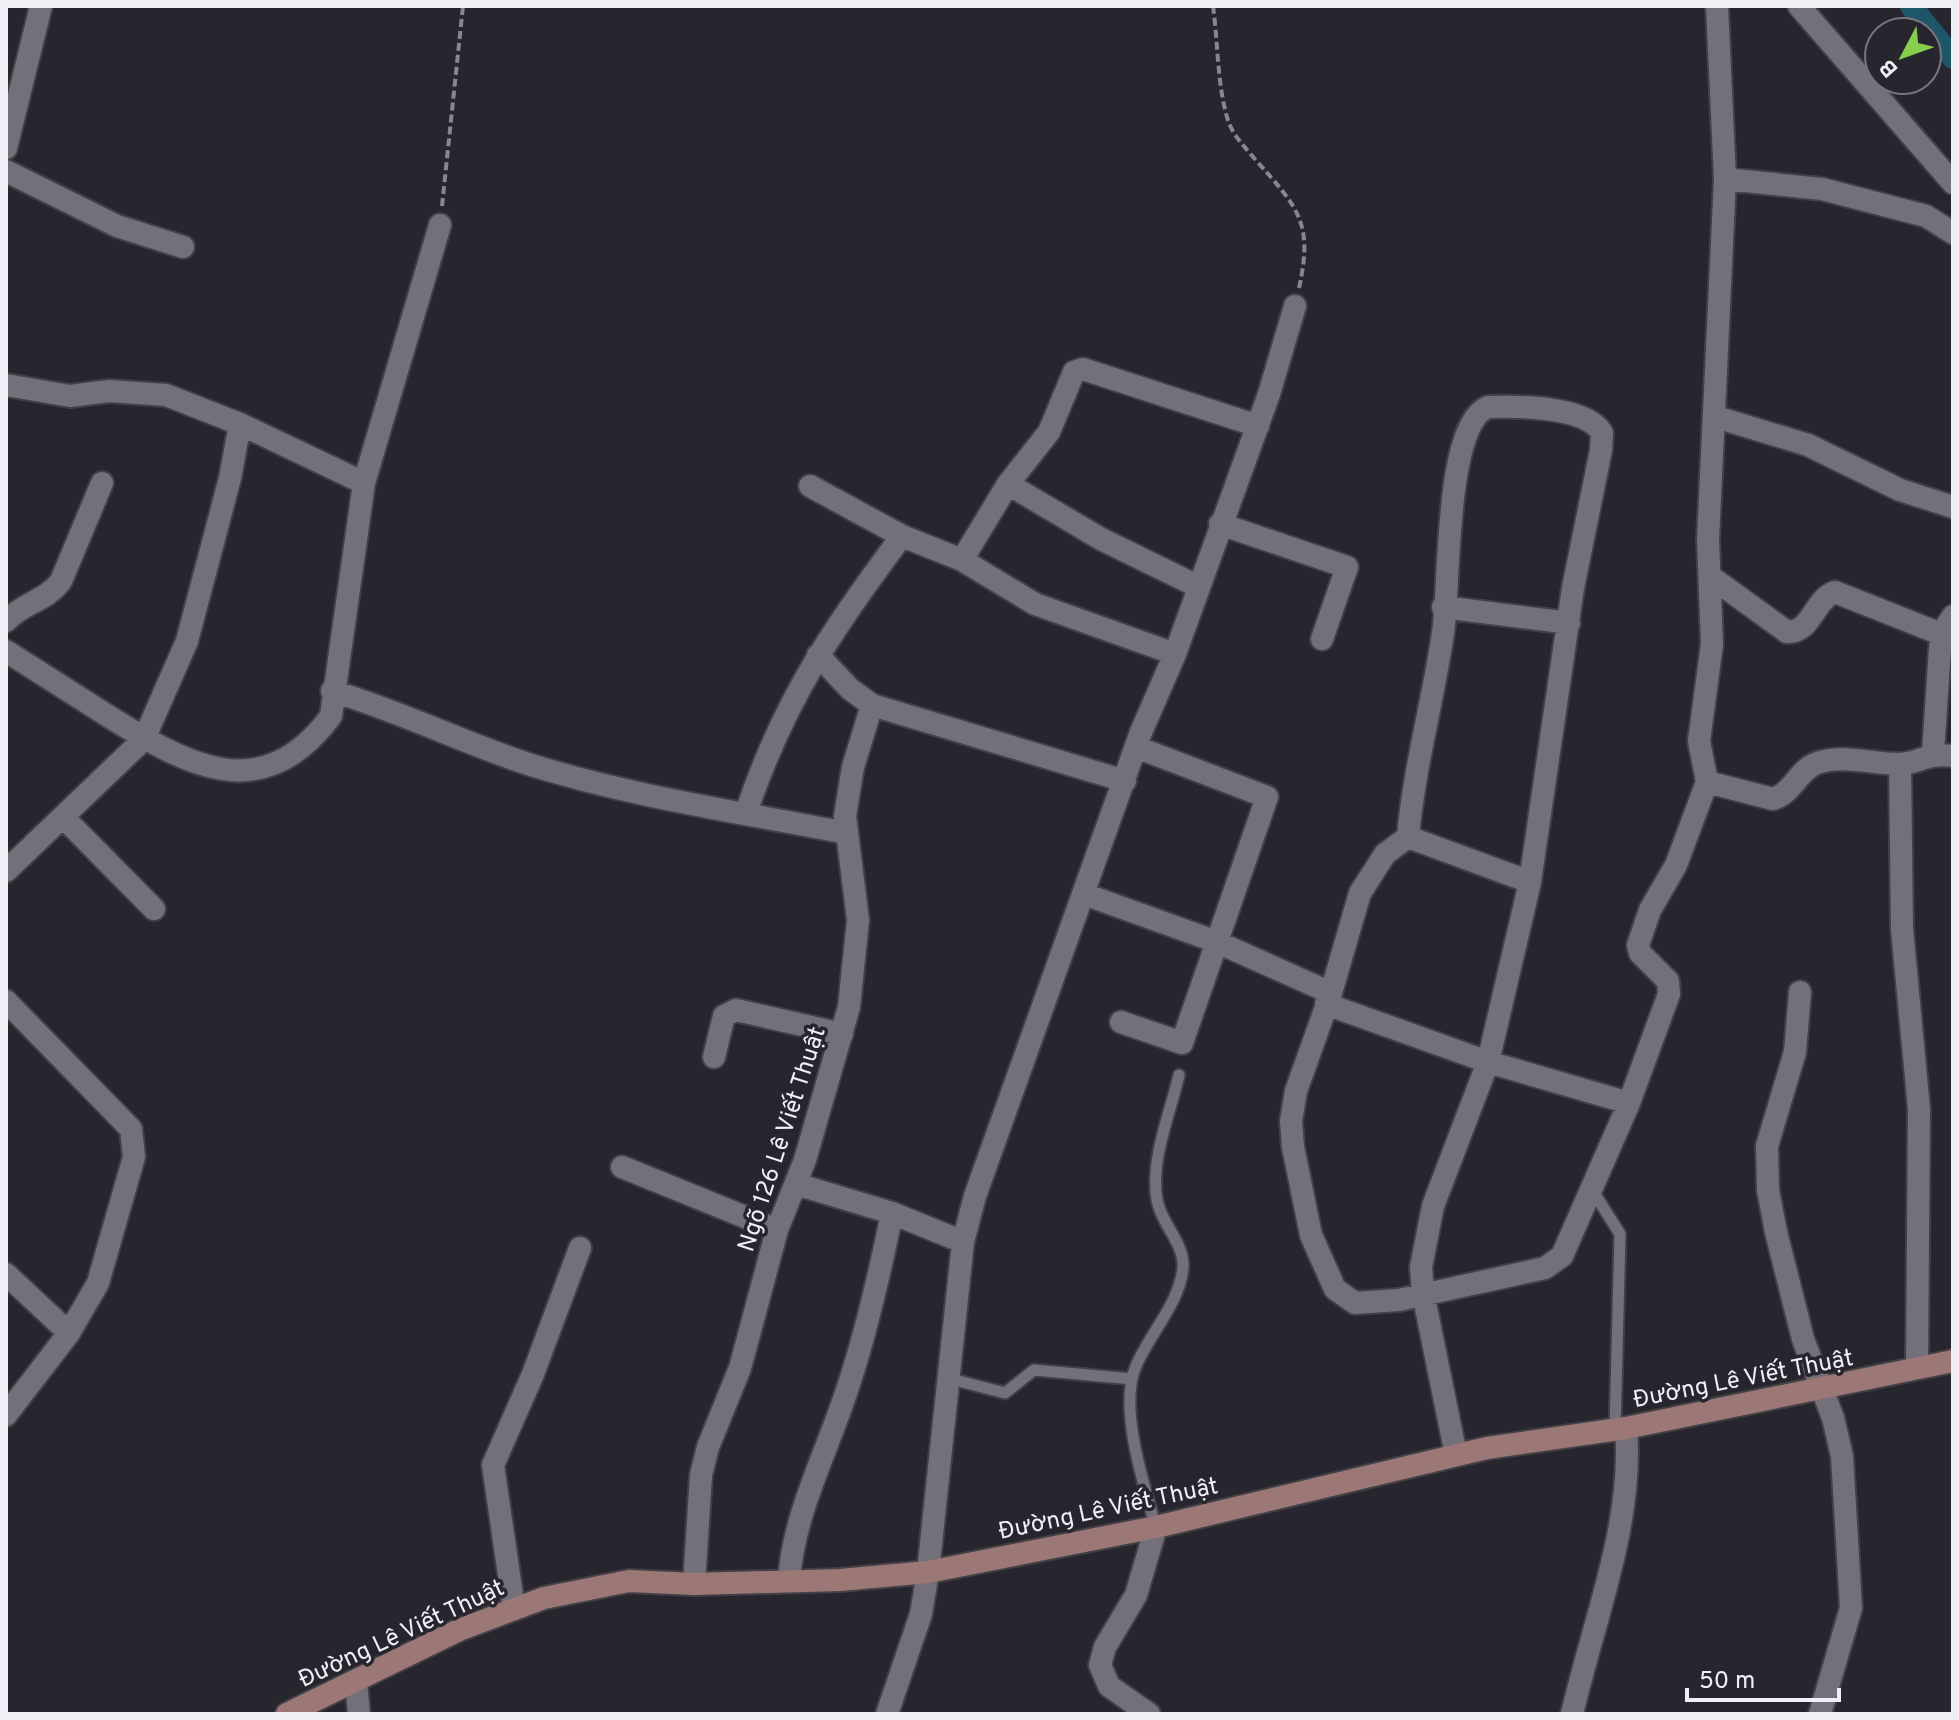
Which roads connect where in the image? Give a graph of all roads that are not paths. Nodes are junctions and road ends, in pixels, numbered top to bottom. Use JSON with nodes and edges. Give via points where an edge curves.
{"nodes":[{"id":1,"x":41,"y":6,"type":"edge"},
{"id":2,"x":1717,"y":6,"type":"edge"},
{"id":3,"x":1799,"y":6,"type":"edge"},
{"id":4,"x":6,"y":148,"type":"edge"},
{"id":5,"x":6,"y":171,"type":"edge"},
{"id":6,"x":1725,"y":179,"type":"junction"},
{"id":7,"x":1953,"y":183,"type":"edge"},
{"id":8,"x":440,"y":225,"type":"road end"},
{"id":9,"x":1953,"y":233,"type":"edge"},
{"id":10,"x":183,"y":247,"type":"dead end"},
{"id":11,"x":1295,"y":306,"type":"road end"},
{"id":12,"x":6,"y":385,"type":"edge"},
{"id":13,"x":1716,"y":417,"type":"junction"},
{"id":14,"x":240,"y":424,"type":"junction"},
{"id":15,"x":1258,"y":426,"type":"junction"},
{"id":16,"x":102,"y":483,"type":"dead end"},
{"id":17,"x":364,"y":483,"type":"junction"},
{"id":18,"x":1008,"y":484,"type":"junction"},
{"id":19,"x":810,"y":486,"type":"dead end"},
{"id":20,"x":1953,"y":507,"type":"edge"},
{"id":21,"x":1220,"y":524,"type":"junction"},
{"id":22,"x":902,"y":536,"type":"junction"},
{"id":23,"x":962,"y":560,"type":"junction"},
{"id":24,"x":1711,"y":577,"type":"junction"},
{"id":25,"x":1199,"y":587,"type":"junction"},
{"id":26,"x":1443,"y":607,"type":"junction"},
{"id":27,"x":6,"y":621,"type":"edge"},
{"id":28,"x":1569,"y":623,"type":"junction"},
{"id":29,"x":1947,"y":625,"type":"edge"},
{"id":30,"x":1322,"y":639,"type":"dead end"},
{"id":31,"x":6,"y":651,"type":"edge"},
{"id":32,"x":1175,"y":654,"type":"junction"},
{"id":33,"x":818,"y":655,"type":"junction"},
{"id":34,"x":332,"y":691,"type":"junction"},
{"id":35,"x":872,"y":705,"type":"junction"},
{"id":36,"x":144,"y":739,"type":"junction"},
{"id":37,"x":1136,"y":747,"type":"junction"},
{"id":38,"x":1943,"y":754,"type":"edge"},
{"id":39,"x":1900,"y":764,"type":"junction"},
{"id":40,"x":1125,"y":781,"type":"junction"},
{"id":41,"x":1707,"y":782,"type":"junction"},
{"id":42,"x":746,"y":813,"type":"junction"},
{"id":43,"x":63,"y":817,"type":"junction"},
{"id":44,"x":846,"y":833,"type":"junction"},
{"id":45,"x":1408,"y":837,"type":"junction"},
{"id":46,"x":6,"y":871,"type":"edge"},
{"id":47,"x":1530,"y":882,"type":"junction"},
{"id":48,"x":1084,"y":894,"type":"junction"},
{"id":49,"x":154,"y":909,"type":"dead end"},
{"id":50,"x":1217,"y":942,"type":"junction"},
{"id":51,"x":1800,"y":992,"type":"dead end"},
{"id":52,"x":1328,"y":998,"type":"junction"},
{"id":53,"x":6,"y":1001,"type":"edge"},
{"id":54,"x":1121,"y":1022,"type":"dead end"},
{"id":55,"x":842,"y":1034,"type":"junction"},
{"id":56,"x":714,"y":1057,"type":"dead end"},
{"id":57,"x":1488,"y":1062,"type":"junction"},
{"id":58,"x":1179,"y":1075,"type":"dead end"},
{"id":59,"x":1629,"y":1103,"type":"junction"},
{"id":60,"x":622,"y":1167,"type":"dead end"},
{"id":61,"x":796,"y":1184,"type":"junction"},
{"id":62,"x":1591,"y":1188,"type":"junction"},
{"id":63,"x":892,"y":1213,"type":"junction"},
{"id":64,"x":777,"y":1230,"type":"junction"},
{"id":65,"x":963,"y":1242,"type":"junction"},
{"id":66,"x":580,"y":1248,"type":"dead end"},
{"id":67,"x":6,"y":1274,"type":"edge"},
{"id":68,"x":1423,"y":1293,"type":"junction"},
{"id":69,"x":69,"y":1333,"type":"junction"},
{"id":70,"x":1953,"y":1361,"type":"edge"},
{"id":71,"x":1917,"y":1368,"type":"junction"},
{"id":72,"x":947,"y":1378,"type":"junction"},
{"id":73,"x":1132,"y":1379,"type":"junction"},
{"id":74,"x":1820,"y":1391,"type":"junction"},
{"id":75,"x":6,"y":1415,"type":"edge"},
{"id":76,"x":1621,"y":1428,"type":"junction"},
{"id":77,"x":1456,"y":1455,"type":"junction"},
{"id":78,"x":1156,"y":1527,"type":"junction"},
{"id":79,"x":928,"y":1572,"type":"junction"},
{"id":80,"x":789,"y":1581,"type":"junction"},
{"id":81,"x":694,"y":1584,"type":"junction"},
{"id":82,"x":514,"y":1609,"type":"junction"},
{"id":83,"x":356,"y":1682,"type":"junction"},
{"id":84,"x":287,"y":1714,"type":"edge"},
{"id":85,"x":359,"y":1714,"type":"edge"},
{"id":86,"x":887,"y":1714,"type":"edge"},
{"id":87,"x":1149,"y":1714,"type":"edge"},
{"id":88,"x":1572,"y":1714,"type":"edge"},
{"id":89,"x":1820,"y":1714,"type":"edge"}],
"edges":[{"from":1,"to":4,"type":"street"},
{"from":2,"to":6,"type":"street"},
{"from":3,"to":7,"type":"street"},
{"from":5,"to":10,"type":"street","via":[[97,217]]},
{"from":6,"to":9,"type":"street","via":[[1822,189],[1926,216]]},
{"from":6,"to":13,"type":"street"},
{"from":8,"to":17,"type":"street"},
{"from":11,"to":15,"type":"street"},
{"from":12,"to":14,"type":"street","via":[[70,396],[109,391],[166,395]]},
{"from":13,"to":20,"type":"street","via":[[1808,445],[1900,490]]},
{"from":13,"to":24,"type":"street","via":[[1708,540]]},
{"from":14,"to":17,"type":"street"},
{"from":14,"to":36,"type":"street","via":[[187,641]]},
{"from":15,"to":18,"type":"street","via":[[1083,369],[1074,372],[1049,432]]},
{"from":15,"to":21,"type":"street"},
{"from":16,"to":27,"type":"street","via":[[61,581],[51,595]]},
{"from":17,"to":34,"type":"street","via":[[341,660]]},
{"from":18,"to":23,"type":"street"},
{"from":18,"to":25,"type":"street"},
{"from":19,"to":22,"type":"street"},
{"from":21,"to":25,"type":"street"},
{"from":21,"to":30,"type":"street","via":[[1347,567]]},
{"from":22,"to":23,"type":"street"},
{"from":22,"to":33,"type":"street"},
{"from":23,"to":32,"type":"street","via":[[1035,604]]},
{"from":24,"to":29,"type":"street","via":[[1787,632],[1801,628],[1835,592]]},
{"from":24,"to":41,"type":"street","via":[[1712,644],[1699,741]]},
{"from":25,"to":32,"type":"street"},
{"from":26,"to":28,"type":"street"},
{"from":26,"to":28,"type":"street","via":[[1455,489],[1471,421],[1488,407],[1547,410],[1589,419],[1602,433]]},
{"from":26,"to":45,"type":"street","via":[[1444,629]]},
{"from":28,"to":47,"type":"street"},
{"from":29,"to":38,"type":"street"},
{"from":31,"to":36,"type":"street"},
{"from":32,"to":37,"type":"street"},
{"from":33,"to":35,"type":"street"},
{"from":33,"to":42,"type":"street","via":[[782,716]]},
{"from":34,"to":36,"type":"street","via":[[331,716],[312,741],[291,757],[259,769],[224,770],[183,761]]},
{"from":34,"to":42,"type":"street","via":[[531,765],[684,804]]},
{"from":35,"to":40,"type":"street"},
{"from":35,"to":44,"type":"street","name":"Ngõ 126 Lê Viết Thuật","via":[[853,767]]},
{"from":36,"to":43,"type":"street"},
{"from":37,"to":40,"type":"street"},
{"from":37,"to":50,"type":"street","via":[[1267,797]]},
{"from":38,"to":39,"type":"street"},
{"from":39,"to":41,"type":"street","via":[[1861,759],[1819,762],[1773,799]]},
{"from":39,"to":71,"type":"street","via":[[1902,929],[1919,1109]]},
{"from":40,"to":48,"type":"street"},
{"from":41,"to":59,"type":"street","via":[[1676,865],[1640,938],[1640,953],[1669,987]]},
{"from":42,"to":44,"type":"street"},
{"from":43,"to":46,"type":"street"},
{"from":43,"to":49,"type":"street"},
{"from":44,"to":55,"type":"street","name":"Ngõ 126 Lê Viết Thuật","via":[[858,920]]},
{"from":45,"to":47,"type":"street"},
{"from":45,"to":52,"type":"street","via":[[1385,854],[1360,893]]},
{"from":47,"to":57,"type":"street"},
{"from":48,"to":50,"type":"street"},
{"from":48,"to":65,"type":"street"},
{"from":50,"to":52,"type":"street"},
{"from":50,"to":54,"type":"street","via":[[1182,1043]]},
{"from":51,"to":74,"type":"street","via":[[1795,1052],[1767,1146],[1768,1190]]},
{"from":52,"to":57,"type":"street"},
{"from":52,"to":68,"type":"street","via":[[1291,1121],[1296,1177],[1314,1245],[1335,1289],[1355,1303]]},
{"from":53,"to":69,"type":"street","via":[[109,1104],[134,1139],[134,1157],[106,1260]]},
{"from":55,"to":56,"type":"street","via":[[736,1010],[724,1016]]},
{"from":55,"to":61,"type":"street","name":"Ngõ 126 Lê Viết Thuật"},
{"from":57,"to":59,"type":"street"},
{"from":57,"to":68,"type":"street","via":[[1433,1206],[1421,1267]]},
{"from":58,"to":73,"type":"lane","via":[[1155,1176],[1157,1203],[1182,1252],[1182,1272]]},
{"from":59,"to":62,"type":"street"},
{"from":60,"to":64,"type":"street"},
{"from":61,"to":63,"type":"street"},
{"from":61,"to":64,"type":"street","name":"Ngõ 126 Lê Viết Thuật"},
{"from":62,"to":68,"type":"street","via":[[1568,1247],[1552,1265]]},
{"from":62,"to":76,"type":"lane","via":[[1620,1234]]},
{"from":63,"to":65,"type":"street"},
{"from":63,"to":80,"type":"street","via":[[850,1384],[793,1538]]},
{"from":64,"to":81,"type":"street","name":"Ngõ 126 Lê Viết Thuật","via":[[740,1368],[701,1475]]},
{"from":65,"to":72,"type":"street"},
{"from":66,"to":82,"type":"street","via":[[493,1465]]},
{"from":67,"to":69,"type":"street"},
{"from":68,"to":77,"type":"street"},
{"from":69,"to":75,"type":"street"},
{"from":70,"to":71,"type":"main road","name":"Đường Lê Viết Thuật"},
{"from":71,"to":74,"type":"main road","name":"Đường Lê Viết Thuật"},
{"from":72,"to":73,"type":"lane","via":[[1005,1393],[1034,1370]]},
{"from":72,"to":79,"type":"street"},
{"from":73,"to":78,"type":"lane","via":[[1138,1460]]},
{"from":74,"to":76,"type":"main road","name":"Đường Lê Viết Thuật"},
{"from":74,"to":89,"type":"street","via":[[1842,1456],[1852,1579],[1847,1630]]},
{"from":76,"to":77,"type":"main road","name":"Đường Lê Viết Thuật"},
{"from":76,"to":88,"type":"street","via":[[1627,1468],[1616,1536]]},
{"from":77,"to":78,"type":"main road","name":"Đường Lê Viết Thuật"},
{"from":78,"to":79,"type":"main road","name":"Đường Lê Viết Thuật"},
{"from":78,"to":87,"type":"street","via":[[1136,1595],[1100,1665],[1109,1686]]},
{"from":79,"to":80,"type":"main road","name":"Đường Lê Viết Thuật"},
{"from":79,"to":86,"type":"street","via":[[921,1614]]},
{"from":80,"to":81,"type":"main road","name":"Đường Lê Viết Thuật"},
{"from":81,"to":82,"type":"main road","name":"Đường Lê Viết Thuật","via":[[629,1581]]},
{"from":82,"to":83,"type":"main road","name":"Đường Lê Viết Thuật","via":[[459,1630]]},
{"from":83,"to":84,"type":"main road","name":"Đường Lê Viết Thuật"},
{"from":83,"to":85,"type":"street"}]}
